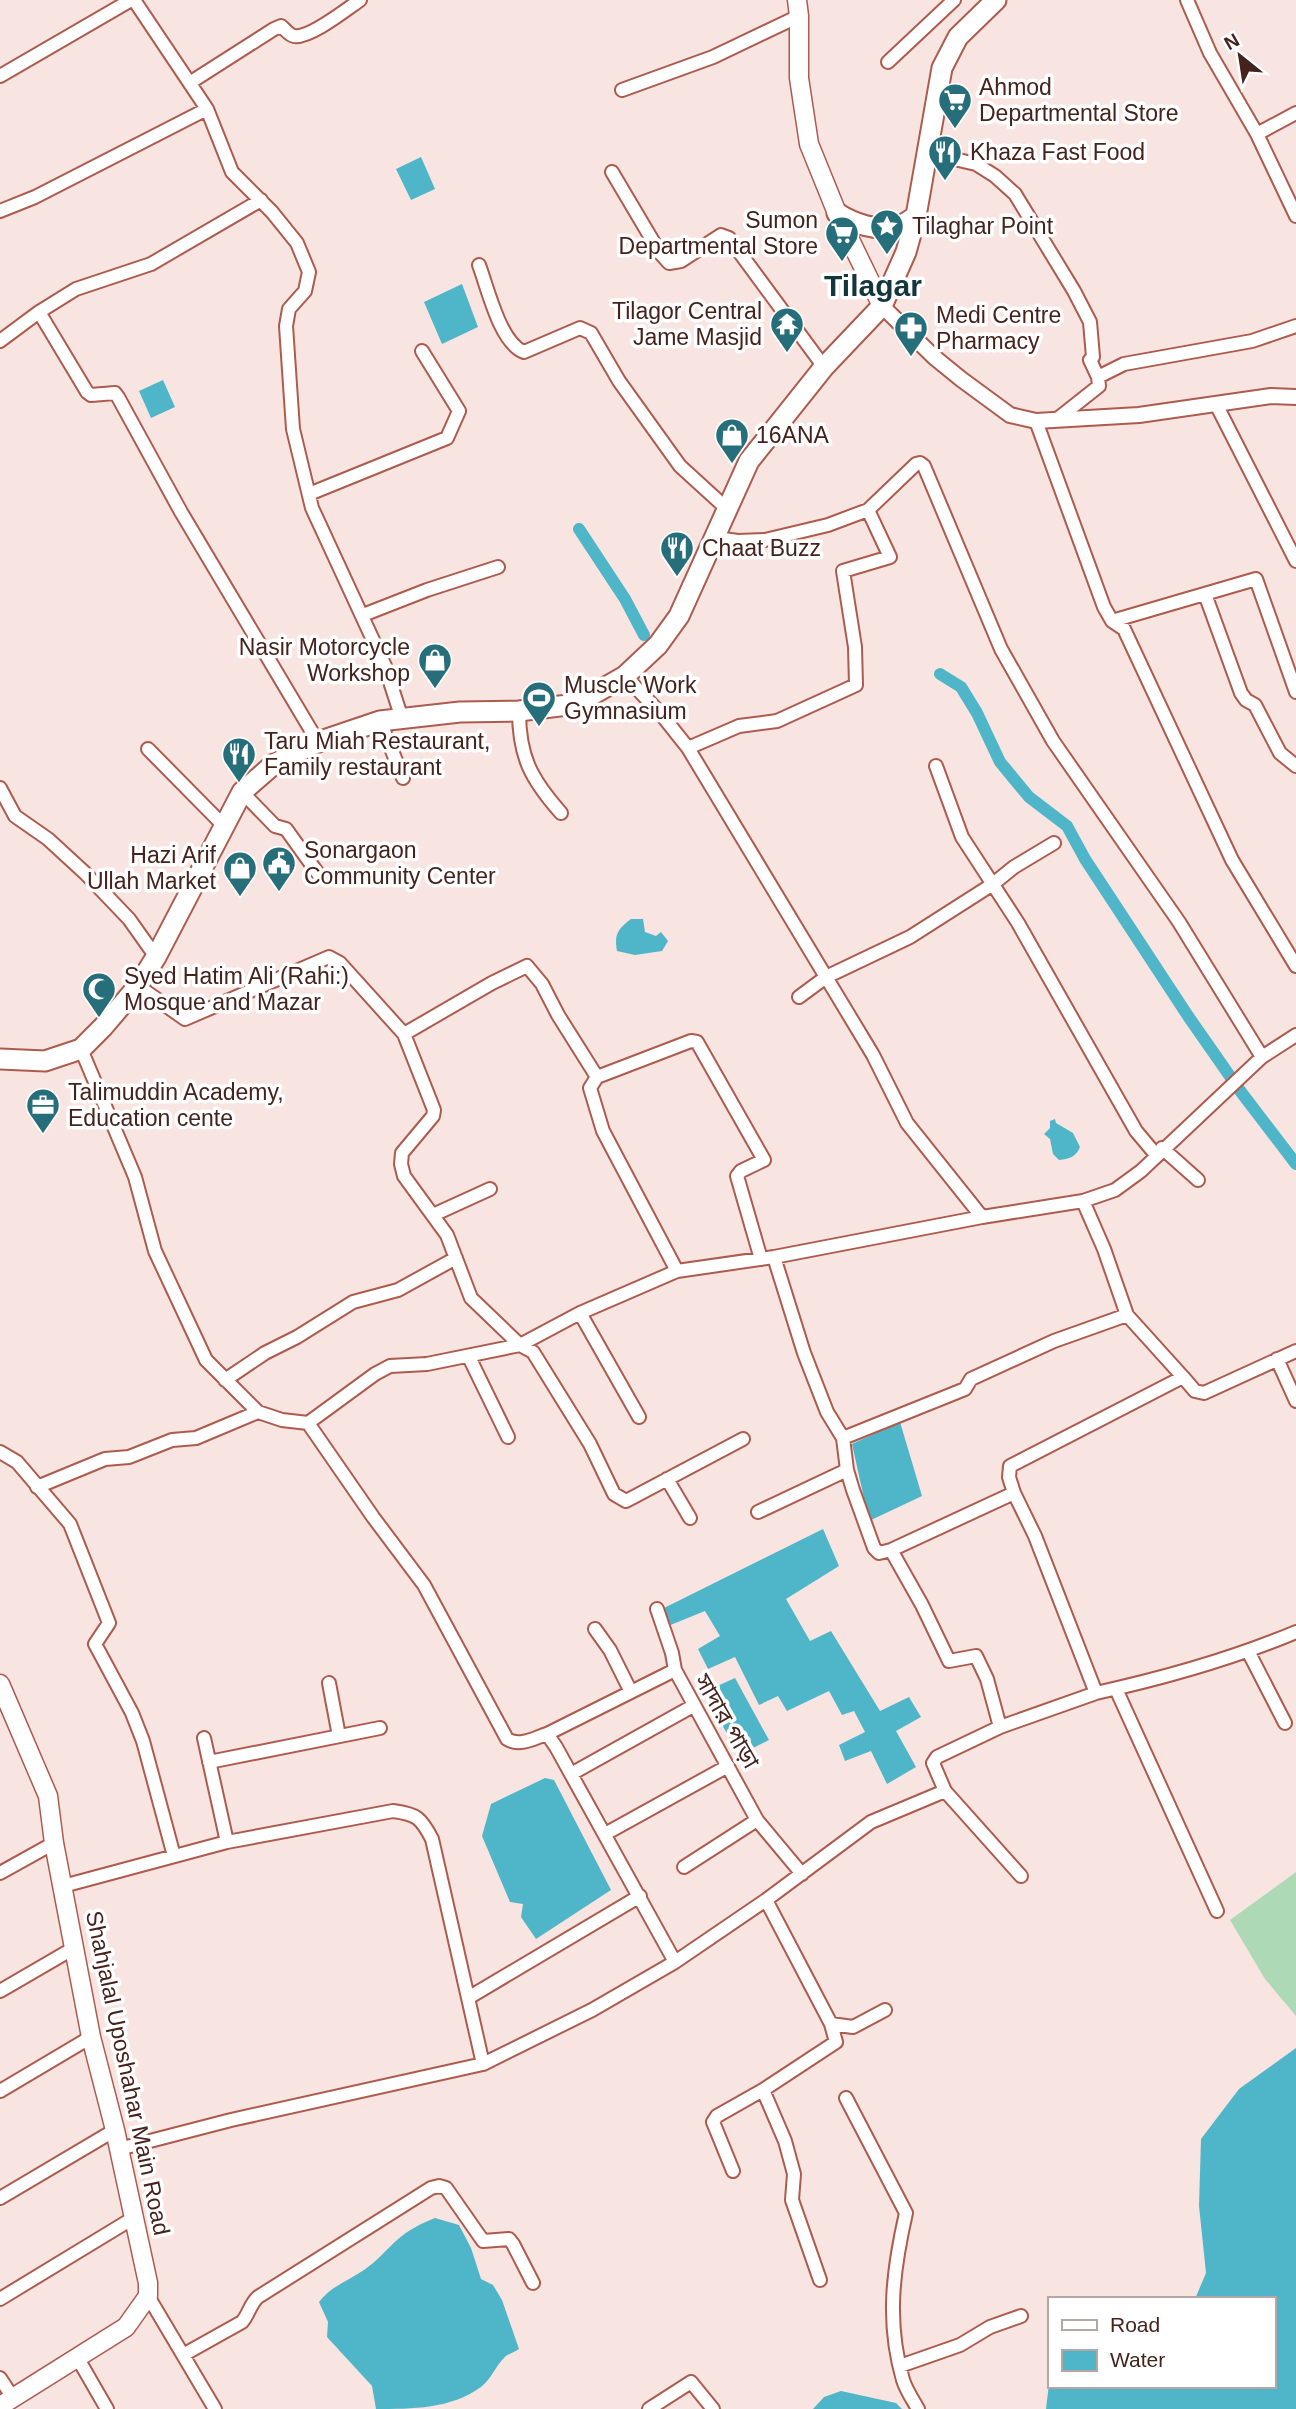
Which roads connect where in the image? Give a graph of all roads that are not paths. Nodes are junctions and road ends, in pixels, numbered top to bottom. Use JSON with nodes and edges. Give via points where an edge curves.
{"nodes":[{"id":1,"x":132,"y":0,"type":"edge"},
{"id":2,"x":360,"y":0,"type":"edge"},
{"id":3,"x":954,"y":0,"type":"edge"},
{"id":4,"x":996,"y":0,"type":"edge"},
{"id":5,"x":1187,"y":0,"type":"edge"},
{"id":6,"x":798,"y":8,"type":"edge"},
{"id":7,"x":888,"y":61,"type":"dead end"},
{"id":8,"x":0,"y":76,"type":"edge"},
{"id":9,"x":191,"y":82,"type":"junction"},
{"id":10,"x":622,"y":90,"type":"dead end"},
{"id":11,"x":207,"y":109,"type":"junction"},
{"id":12,"x":1296,"y":113,"type":"edge"},
{"id":13,"x":1257,"y":134,"type":"junction"},
{"id":14,"x":928,"y":153,"type":"junction"},
{"id":15,"x":612,"y":172,"type":"dead end"},
{"id":16,"x":261,"y":200,"type":"junction"},
{"id":17,"x":0,"y":211,"type":"edge"},
{"id":18,"x":837,"y":213,"type":"junction"},
{"id":19,"x":916,"y":216,"type":"junction"},
{"id":20,"x":1296,"y":216,"type":"edge"},
{"id":21,"x":479,"y":265,"type":"dead end"},
{"id":22,"x":882,"y":306,"type":"junction"},
{"id":23,"x":39,"y":312,"type":"junction"},
{"id":24,"x":1296,"y":326,"type":"edge"},
{"id":25,"x":0,"y":341,"type":"edge"},
{"id":26,"x":422,"y":351,"type":"dead end"},
{"id":27,"x":824,"y":367,"type":"junction"},
{"id":28,"x":1098,"y":377,"type":"junction"},
{"id":29,"x":1296,"y":397,"type":"edge"},
{"id":30,"x":1216,"y":404,"type":"junction"},
{"id":31,"x":1056,"y":420,"type":"junction"},
{"id":32,"x":1036,"y":421,"type":"junction"},
{"id":33,"x":309,"y":494,"type":"junction"},
{"id":34,"x":726,"y":509,"type":"junction"},
{"id":35,"x":869,"y":510,"type":"junction"},
{"id":36,"x":716,"y":538,"type":"junction"},
{"id":37,"x":1296,"y":561,"type":"edge"},
{"id":38,"x":498,"y":567,"type":"dead end"},
{"id":39,"x":1205,"y":594,"type":"junction"},
{"id":40,"x":363,"y":615,"type":"junction"},
{"id":41,"x":1112,"y":621,"type":"junction"},
{"id":42,"x":625,"y":676,"type":"junction"},
{"id":43,"x":1296,"y":692,"type":"edge"},
{"id":44,"x":519,"y":711,"type":"junction"},
{"id":45,"x":401,"y":719,"type":"junction"},
{"id":46,"x":380,"y":721,"type":"junction"},
{"id":47,"x":318,"y":742,"type":"junction"},
{"id":48,"x":688,"y":748,"type":"junction"},
{"id":49,"x":148,"y":749,"type":"dead end"},
{"id":50,"x":936,"y":766,"type":"dead end"},
{"id":51,"x":1296,"y":766,"type":"edge"},
{"id":52,"x":403,"y":778,"type":"dead end"},
{"id":53,"x":0,"y":788,"type":"edge"},
{"id":54,"x":242,"y":792,"type":"junction"},
{"id":55,"x":561,"y":813,"type":"dead end"},
{"id":56,"x":224,"y":826,"type":"junction"},
{"id":57,"x":1054,"y":843,"type":"dead end"},
{"id":58,"x":319,"y":875,"type":"dead end"},
{"id":59,"x":993,"y":884,"type":"junction"},
{"id":60,"x":156,"y":957,"type":"junction"},
{"id":61,"x":1296,"y":966,"type":"edge"},
{"id":62,"x":826,"y":977,"type":"junction"},
{"id":63,"x":138,"y":986,"type":"junction"},
{"id":64,"x":799,"y":997,"type":"dead end"},
{"id":65,"x":404,"y":1034,"type":"junction"},
{"id":66,"x":1296,"y":1035,"type":"edge"},
{"id":67,"x":81,"y":1049,"type":"junction"},
{"id":68,"x":1262,"y":1057,"type":"junction"},
{"id":69,"x":0,"y":1059,"type":"edge"},
{"id":70,"x":597,"y":1077,"type":"junction"},
{"id":71,"x":1160,"y":1152,"type":"junction"},
{"id":72,"x":1198,"y":1180,"type":"dead end"},
{"id":73,"x":490,"y":1189,"type":"dead end"},
{"id":74,"x":1083,"y":1201,"type":"junction"},
{"id":75,"x":433,"y":1215,"type":"junction"},
{"id":76,"x":982,"y":1217,"type":"junction"},
{"id":77,"x":456,"y":1258,"type":"junction"},
{"id":78,"x":767,"y":1258,"type":"junction"},
{"id":79,"x":677,"y":1271,"type":"junction"},
{"id":80,"x":580,"y":1313,"type":"junction"},
{"id":81,"x":1127,"y":1315,"type":"junction"},
{"id":82,"x":520,"y":1345,"type":"junction"},
{"id":83,"x":1296,"y":1351,"type":"edge"},
{"id":84,"x":469,"y":1357,"type":"junction"},
{"id":85,"x":1277,"y":1359,"type":"junction"},
{"id":86,"x":1183,"y":1377,"type":"junction"},
{"id":87,"x":225,"y":1380,"type":"junction"},
{"id":88,"x":1296,"y":1401,"type":"edge"},
{"id":89,"x":258,"y":1412,"type":"junction"},
{"id":90,"x":639,"y":1417,"type":"dead end"},
{"id":91,"x":308,"y":1423,"type":"junction"},
{"id":92,"x":509,"y":1437,"type":"dead end"},
{"id":93,"x":844,"y":1438,"type":"junction"},
{"id":94,"x":743,"y":1439,"type":"dead end"},
{"id":95,"x":0,"y":1452,"type":"edge"},
{"id":96,"x":848,"y":1470,"type":"junction"},
{"id":97,"x":667,"y":1479,"type":"junction"},
{"id":98,"x":37,"y":1487,"type":"junction"},
{"id":99,"x":1014,"y":1493,"type":"junction"},
{"id":100,"x":758,"y":1512,"type":"dead end"},
{"id":101,"x":690,"y":1518,"type":"dead end"},
{"id":102,"x":891,"y":1550,"type":"junction"},
{"id":103,"x":657,"y":1609,"type":"dead end"},
{"id":104,"x":595,"y":1629,"type":"dead end"},
{"id":105,"x":1296,"y":1632,"type":"edge"},
{"id":106,"x":1248,"y":1651,"type":"junction"},
{"id":107,"x":674,"y":1670,"type":"junction"},
{"id":108,"x":330,"y":1683,"type":"dead end"},
{"id":109,"x":0,"y":1684,"type":"edge"},
{"id":110,"x":1116,"y":1689,"type":"junction"},
{"id":111,"x":630,"y":1690,"type":"junction"},
{"id":112,"x":1096,"y":1693,"type":"junction"},
{"id":113,"x":693,"y":1706,"type":"junction"},
{"id":114,"x":1285,"y":1723,"type":"dead end"},
{"id":115,"x":1000,"y":1727,"type":"junction"},
{"id":116,"x":380,"y":1728,"type":"dead end"},
{"id":117,"x":547,"y":1734,"type":"junction"},
{"id":118,"x":339,"y":1736,"type":"junction"},
{"id":119,"x":204,"y":1738,"type":"dead end"},
{"id":120,"x":209,"y":1762,"type":"junction"},
{"id":121,"x":728,"y":1766,"type":"junction"},
{"id":122,"x":571,"y":1774,"type":"junction"},
{"id":123,"x":945,"y":1791,"type":"junction"},
{"id":124,"x":757,"y":1820,"type":"junction"},
{"id":125,"x":605,"y":1834,"type":"junction"},
{"id":126,"x":228,"y":1842,"type":"junction"},
{"id":127,"x":54,"y":1843,"type":"junction"},
{"id":128,"x":174,"y":1856,"type":"junction"},
{"id":129,"x":684,"y":1867,"type":"dead end"},
{"id":130,"x":0,"y":1873,"type":"edge"},
{"id":131,"x":802,"y":1874,"type":"junction"},
{"id":132,"x":1021,"y":1877,"type":"dead end"},
{"id":133,"x":63,"y":1886,"type":"junction"},
{"id":134,"x":640,"y":1896,"type":"junction"},
{"id":135,"x":766,"y":1900,"type":"junction"},
{"id":136,"x":1217,"y":1911,"type":"dead end"},
{"id":137,"x":74,"y":1948,"type":"junction"},
{"id":138,"x":675,"y":1962,"type":"junction"},
{"id":139,"x":0,"y":1991,"type":"edge"},
{"id":140,"x":468,"y":1998,"type":"junction"},
{"id":141,"x":885,"y":2010,"type":"dead end"},
{"id":142,"x":831,"y":2024,"type":"junction"},
{"id":143,"x":91,"y":2036,"type":"junction"},
{"id":144,"x":483,"y":2064,"type":"junction"},
{"id":145,"x":763,"y":2090,"type":"junction"},
{"id":146,"x":0,"y":2091,"type":"edge"},
{"id":147,"x":846,"y":2098,"type":"dead end"},
{"id":148,"x":115,"y":2130,"type":"junction"},
{"id":149,"x":119,"y":2149,"type":"junction"},
{"id":150,"x":733,"y":2171,"type":"dead end"},
{"id":151,"x":0,"y":2198,"type":"edge"},
{"id":152,"x":135,"y":2217,"type":"junction"},
{"id":153,"x":821,"y":2280,"type":"dead end"},
{"id":154,"x":533,"y":2283,"type":"dead end"},
{"id":155,"x":148,"y":2296,"type":"junction"},
{"id":156,"x":0,"y":2300,"type":"edge"},
{"id":157,"x":1021,"y":2316,"type":"dead end"},
{"id":158,"x":183,"y":2355,"type":"junction"},
{"id":159,"x":77,"y":2357,"type":"junction"},
{"id":160,"x":900,"y":2366,"type":"junction"},
{"id":161,"x":0,"y":2378,"type":"edge"},
{"id":162,"x":6,"y":2402,"type":"edge"},
{"id":163,"x":107,"y":2409,"type":"edge"},
{"id":164,"x":215,"y":2409,"type":"edge"},
{"id":165,"x":649,"y":2409,"type":"edge"},
{"id":166,"x":713,"y":2409,"type":"edge"},
{"id":167,"x":918,"y":2409,"type":"edge"}],
"edges":[{"from":1,"to":8,"type":"street"},
{"from":1,"to":9,"type":"street"},
{"from":2,"to":9,"type":"street","via":[[299,37],[290,36],[281,26],[274,29]]},
{"from":3,"to":7,"type":"street"},
{"from":4,"to":14,"type":"highway","via":[[958,37],[943,68]]},
{"from":5,"to":13,"type":"street","via":[[1209,53]]},
{"from":6,"to":10,"type":"street","via":[[713,57]]},
{"from":6,"to":18,"type":"main road","via":[[799,78],[809,144]]},
{"from":9,"to":11,"type":"street"},
{"from":11,"to":16,"type":"street","via":[[232,172]]},
{"from":11,"to":17,"type":"street"},
{"from":12,"to":13,"type":"street"},
{"from":13,"to":20,"type":"street"},
{"from":14,"to":19,"type":"highway"},
{"from":14,"to":28,"type":"street","via":[[976,164],[1015,194],[1090,322],[1090,360]]},
{"from":15,"to":27,"type":"street","via":[[669,263],[681,261],[721,235],[729,238]]},
{"from":16,"to":23,"type":"street","via":[[151,264],[76,289]]},
{"from":16,"to":33,"type":"street","via":[[297,243],[309,272],[305,292],[289,309],[286,326],[293,429]]},
{"from":18,"to":19,"type":"highway","via":[[869,227],[897,227]]},
{"from":18,"to":22,"type":"main road"},
{"from":19,"to":22,"type":"highway"},
{"from":21,"to":34,"type":"street","via":[[504,334],[517,349],[524,352],[580,328],[591,333],[619,382],[680,466]]},
{"from":22,"to":27,"type":"highway"},
{"from":22,"to":32,"type":"street","via":[[961,379],[1010,415]]},
{"from":23,"to":25,"type":"street"},
{"from":23,"to":47,"type":"street","via":[[87,392],[118,397]]},
{"from":24,"to":28,"type":"street","via":[[1252,341],[1124,364]]},
{"from":26,"to":33,"type":"street","via":[[459,411],[447,438]]},
{"from":27,"to":34,"type":"highway","via":[[749,461]]},
{"from":28,"to":31,"type":"street","via":[[1099,386]]},
{"from":29,"to":30,"type":"street"},
{"from":30,"to":31,"type":"street"},
{"from":30,"to":37,"type":"street"},
{"from":31,"to":32,"type":"street"},
{"from":32,"to":41,"type":"street"},
{"from":33,"to":40,"type":"street"},
{"from":34,"to":36,"type":"highway"},
{"from":35,"to":36,"type":"street","via":[[765,540]]},
{"from":35,"to":48,"type":"street","via":[[890,557],[843,571],[856,685],[777,721],[738,726]]},
{"from":35,"to":68,"type":"street","via":[[916,464],[924,466],[1001,649],[1053,741],[1178,922]]},
{"from":36,"to":42,"type":"highway","via":[[679,616]]},
{"from":38,"to":40,"type":"street"},
{"from":39,"to":41,"type":"street"},
{"from":39,"to":43,"type":"street","via":[[1251,579],[1259,581]]},
{"from":39,"to":51,"type":"street","via":[[1241,693],[1255,705],[1280,753]]},
{"from":40,"to":45,"type":"street"},
{"from":41,"to":61,"type":"street","via":[[1124,629],[1232,860]]},
{"from":42,"to":44,"type":"highway","via":[[576,704]]},
{"from":42,"to":48,"type":"street"},
{"from":44,"to":45,"type":"highway"},
{"from":44,"to":55,"type":"street","via":[[519,737],[530,771]]},
{"from":45,"to":46,"type":"highway"},
{"from":46,"to":47,"type":"highway"},
{"from":46,"to":52,"type":"street"},
{"from":47,"to":54,"type":"highway","via":[[274,764]]},
{"from":48,"to":62,"type":"street"},
{"from":49,"to":56,"type":"street"},
{"from":50,"to":59,"type":"street","via":[[962,836]]},
{"from":53,"to":60,"type":"street","via":[[15,816],[85,873],[129,919]]},
{"from":54,"to":56,"type":"highway"},
{"from":54,"to":58,"type":"street","via":[[275,826],[285,829]]},
{"from":56,"to":60,"type":"highway"},
{"from":57,"to":59,"type":"street"},
{"from":59,"to":62,"type":"street","via":[[910,937]]},
{"from":59,"to":71,"type":"street","via":[[1136,1131]]},
{"from":60,"to":63,"type":"highway"},
{"from":62,"to":64,"type":"street"},
{"from":62,"to":76,"type":"street","via":[[907,1123]]},
{"from":63,"to":65,"type":"street","via":[[185,1019],[329,957],[340,963]]},
{"from":63,"to":67,"type":"highway"},
{"from":65,"to":70,"type":"street","via":[[527,966]]},
{"from":65,"to":75,"type":"street","via":[[434,1110],[402,1153],[401,1164],[404,1176]]},
{"from":66,"to":68,"type":"street"},
{"from":67,"to":69,"type":"highway","via":[[45,1061]]},
{"from":67,"to":87,"type":"street","via":[[135,1177],[155,1251],[206,1360]]},
{"from":68,"to":71,"type":"street"},
{"from":70,"to":78,"type":"street","via":[[696,1042],[764,1160],[737,1176]]},
{"from":70,"to":79,"type":"street","via":[[590,1088],[603,1132]]},
{"from":71,"to":72,"type":"street"},
{"from":71,"to":74,"type":"street","via":[[1115,1190]]},
{"from":73,"to":75,"type":"street"},
{"from":74,"to":76,"type":"street"},
{"from":74,"to":81,"type":"street"},
{"from":75,"to":77,"type":"street"},
{"from":76,"to":78,"type":"street"},
{"from":77,"to":82,"type":"street","via":[[471,1298]]},
{"from":77,"to":87,"type":"street","via":[[398,1290],[342,1308]]},
{"from":78,"to":79,"type":"street"},
{"from":78,"to":93,"type":"street","via":[[827,1412]]},
{"from":79,"to":80,"type":"street"},
{"from":80,"to":82,"type":"street"},
{"from":80,"to":90,"type":"street"},
{"from":81,"to":86,"type":"street"},
{"from":81,"to":93,"type":"street","via":[[1054,1341],[971,1379],[965,1389]]},
{"from":82,"to":84,"type":"street"},
{"from":82,"to":97,"type":"street","via":[[533,1352],[590,1444],[614,1494],[626,1501]]},
{"from":83,"to":85,"type":"street"},
{"from":84,"to":91,"type":"street","via":[[390,1366]]},
{"from":84,"to":92,"type":"street"},
{"from":85,"to":86,"type":"street","via":[[1204,1393],[1195,1391]]},
{"from":85,"to":88,"type":"street"},
{"from":86,"to":99,"type":"street","via":[[1010,1466]]},
{"from":87,"to":89,"type":"street"},
{"from":89,"to":91,"type":"street"},
{"from":89,"to":98,"type":"street","via":[[196,1438],[105,1459]]},
{"from":91,"to":117,"type":"street","name":"সাদার পাড়া","via":[[424,1585],[507,1739],[520,1743]]},
{"from":93,"to":96,"type":"street"},
{"from":94,"to":97,"type":"street"},
{"from":95,"to":98,"type":"street","via":[[13,1458]]},
{"from":96,"to":100,"type":"street"},
{"from":96,"to":102,"type":"street","via":[[874,1548],[879,1553]]},
{"from":97,"to":101,"type":"street"},
{"from":98,"to":128,"type":"street","via":[[70,1524],[105,1611],[109,1623],[95,1644],[143,1741]]},
{"from":99,"to":102,"type":"street"},
{"from":99,"to":112,"type":"street"},
{"from":102,"to":115,"type":"street","via":[[949,1661],[976,1656]]},
{"from":103,"to":107,"type":"street"},
{"from":104,"to":111,"type":"street"},
{"from":105,"to":106,"type":"street"},
{"from":106,"to":110,"type":"street"},
{"from":106,"to":114,"type":"street"},
{"from":107,"to":111,"type":"street","name":"সাদার পাড়া"},
{"from":107,"to":113,"type":"street","name":"সাদার পাড়া"},
{"from":108,"to":118,"type":"street"},
{"from":109,"to":127,"type":"main road","name":"Shahjalal Uposhahar Main Road","via":[[48,1796]]},
{"from":110,"to":112,"type":"street"},
{"from":110,"to":136,"type":"street"},
{"from":111,"to":117,"type":"street","name":"সাদার পাড়া"},
{"from":112,"to":115,"type":"street"},
{"from":113,"to":121,"type":"street","name":"সাদার পাড়া"},
{"from":113,"to":122,"type":"street"},
{"from":115,"to":123,"type":"street","via":[[937,1757],[933,1763]]},
{"from":116,"to":118,"type":"street"},
{"from":117,"to":122,"type":"street"},
{"from":118,"to":120,"type":"street"},
{"from":119,"to":120,"type":"street"},
{"from":120,"to":126,"type":"street"},
{"from":121,"to":124,"type":"street","name":"সাদার পাড়া"},
{"from":121,"to":125,"type":"street"},
{"from":122,"to":125,"type":"street"},
{"from":123,"to":131,"type":"street","via":[[871,1822]]},
{"from":123,"to":132,"type":"street"},
{"from":124,"to":129,"type":"street"},
{"from":124,"to":131,"type":"street","name":"সাদার পাড়া"},
{"from":125,"to":134,"type":"street"},
{"from":126,"to":128,"type":"street"},
{"from":126,"to":140,"type":"street","via":[[393,1811],[423,1820],[432,1839]]},
{"from":127,"to":130,"type":"street"},
{"from":127,"to":133,"type":"main road","name":"Shahjalal Uposhahar Main Road"},
{"from":128,"to":133,"type":"street"},
{"from":131,"to":135,"type":"street"},
{"from":133,"to":137,"type":"main road","name":"Shahjalal Uposhahar Main Road"},
{"from":134,"to":138,"type":"street"},
{"from":134,"to":140,"type":"street"},
{"from":135,"to":138,"type":"street"},
{"from":135,"to":142,"type":"street"},
{"from":137,"to":139,"type":"street"},
{"from":137,"to":143,"type":"main road","name":"Shahjalal Uposhahar Main Road"},
{"from":138,"to":144,"type":"street"},
{"from":140,"to":144,"type":"street"},
{"from":141,"to":142,"type":"street","via":[[853,2027]]},
{"from":142,"to":145,"type":"street","via":[[836,2042]]},
{"from":143,"to":146,"type":"street"},
{"from":143,"to":148,"type":"main road","name":"Shahjalal Uposhahar Main Road"},
{"from":144,"to":149,"type":"street"},
{"from":145,"to":150,"type":"street","via":[[714,2119]]},
{"from":145,"to":153,"type":"street","via":[[785,2141],[794,2174],[792,2200]]},
{"from":147,"to":160,"type":"street","via":[[906,2213],[895,2260],[892,2309]]},
{"from":148,"to":149,"type":"main road","name":"Shahjalal Uposhahar Main Road"},
{"from":148,"to":151,"type":"street"},
{"from":149,"to":152,"type":"main road","name":"Shahjalal Uposhahar Main Road"},
{"from":152,"to":155,"type":"main road","name":"Shahjalal Uposhahar Main Road"},
{"from":152,"to":156,"type":"street"},
{"from":154,"to":158,"type":"street","via":[[509,2239],[483,2241],[446,2188],[439,2186],[258,2297],[242,2322]]},
{"from":155,"to":158,"type":"street"},
{"from":155,"to":159,"type":"main road","via":[[126,2327]]},
{"from":157,"to":160,"type":"street","via":[[960,2345]]},
{"from":158,"to":164,"type":"street"},
{"from":159,"to":162,"type":"main road"},
{"from":159,"to":163,"type":"street"},
{"from":160,"to":167,"type":"street"},
{"from":161,"to":162,"type":"street"},
{"from":165,"to":166,"type":"street","via":[[691,2382]]}]}
